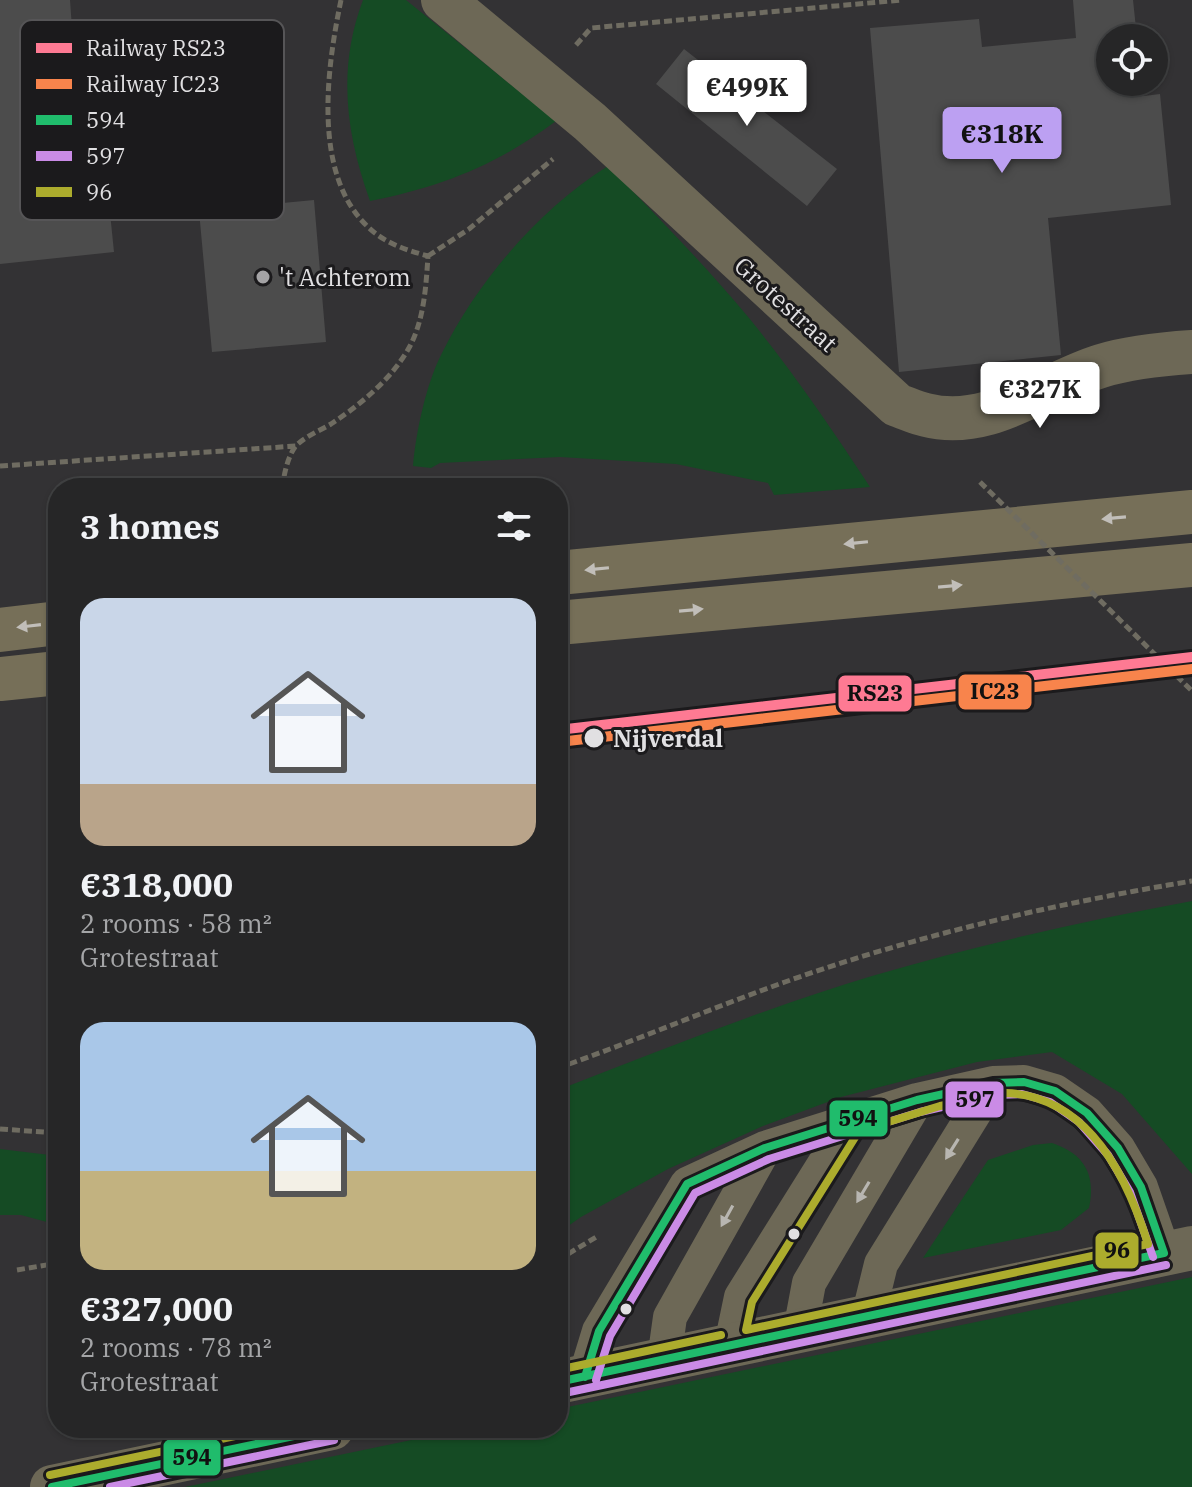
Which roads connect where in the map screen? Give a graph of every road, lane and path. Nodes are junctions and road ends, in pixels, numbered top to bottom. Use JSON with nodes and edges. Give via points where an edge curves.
{"nodes":[{"id":1,"x":341,"y":0,"type":"edge"},
{"id":2,"x":443,"y":0,"type":"edge"},
{"id":3,"x":902,"y":0,"type":"edge"},
{"id":4,"x":543,"y":83,"type":"junction"},
{"id":5,"x":590,"y":122,"type":"junction"},
{"id":6,"x":428,"y":256,"type":"junction"},
{"id":7,"x":1192,"y":352,"type":"edge"},
{"id":8,"x":296,"y":446,"type":"junction"},
{"id":9,"x":0,"y":466,"type":"edge"},
{"id":10,"x":284,"y":478,"type":"edge"},
{"id":11,"x":980,"y":482,"type":"dead end"},
{"id":12,"x":1192,"y":512,"type":"edge"},
{"id":13,"x":1192,"y":565,"type":"edge"},
{"id":14,"x":568,"y":572,"type":"edge"},
{"id":15,"x":568,"y":622,"type":"edge"},
{"id":16,"x":48,"y":624,"type":"edge"},
{"id":17,"x":0,"y":630,"type":"edge"},
{"id":18,"x":48,"y":674,"type":"edge"},
{"id":19,"x":0,"y":679,"type":"edge"},
{"id":20,"x":1192,"y":691,"type":"edge"},
{"id":21,"x":1192,"y":881,"type":"edge"},
{"id":22,"x":568,"y":1064,"type":"edge"},
{"id":23,"x":993,"y":1083,"type":"junction"},
{"id":24,"x":917,"y":1100,"type":"junction"},
{"id":25,"x":851,"y":1121,"type":"junction"},
{"id":26,"x":0,"y":1129,"type":"edge"},
{"id":27,"x":48,"y":1132,"type":"edge"},
{"id":28,"x":765,"y":1148,"type":"junction"},
{"id":29,"x":1178,"y":1250,"type":"edge"},
{"id":30,"x":48,"y":1265,"type":"edge"},
{"id":31,"x":17,"y":1270,"type":"dead end"},
{"id":32,"x":868,"y":1317,"type":"junction"},
{"id":33,"x":800,"y":1331,"type":"junction"},
{"id":34,"x":731,"y":1345,"type":"junction"},
{"id":35,"x":664,"y":1360,"type":"junction"},
{"id":36,"x":572,"y":1379,"type":"edge"},
{"id":37,"x":285,"y":1438,"type":"edge"},
{"id":38,"x":52,"y":1487,"type":"edge"}],
"edges":[{"from":1,"to":6,"type":"path","via":[[327,83],[338,175],[349,203],[367,227],[397,247]]},
{"from":2,"to":4,"type":"street","name":"Grotestraat"},
{"from":3,"to":4,"type":"path","via":[[591,28]]},
{"from":4,"to":5,"type":"street","name":"Grotestraat"},
{"from":5,"to":6,"type":"path","via":[[492,210]]},
{"from":5,"to":7,"type":"street","name":"Grotestraat","via":[[897,405],[927,416],[991,413],[1102,366]]},
{"from":6,"to":8,"type":"path","via":[[419,322],[401,359],[375,389]]},
{"from":8,"to":9,"type":"path"},
{"from":8,"to":10,"type":"path"},
{"from":11,"to":20,"type":"path","bridge":true},
{"from":12,"to":14,"type":"main road","one_way":true},
{"from":15,"to":13,"type":"main road","one_way":true},
{"from":16,"to":17,"type":"main road","one_way":true},
{"from":18,"to":19,"type":"main road"},
{"from":21,"to":22,"type":"path","via":[[1068,903],[876,953]]},
{"from":23,"to":24,"type":"lane"},
{"from":23,"to":29,"type":"lane","via":[[1024,1082],[1055,1091],[1087,1113],[1118,1148]]},
{"from":23,"to":32,"type":"lane","one_way":true,"via":[[881,1264]]},
{"from":24,"to":25,"type":"lane"},
{"from":24,"to":33,"type":"lane","one_way":true,"via":[[809,1283]]},
{"from":25,"to":28,"type":"lane"},
{"from":25,"to":34,"type":"lane","via":[[741,1297]]},
{"from":26,"to":27,"type":"path"},
{"from":28,"to":35,"type":"lane","one_way":true,"via":[[670,1317]]},
{"from":28,"to":36,"type":"lane","via":[[687,1184]]},
{"from":29,"to":32,"type":"street"},
{"from":30,"to":31,"type":"path"},
{"from":32,"to":33,"type":"street"},
{"from":33,"to":34,"type":"street"},
{"from":34,"to":35,"type":"street"},
{"from":35,"to":36,"type":"street"},
{"from":37,"to":38,"type":"street"}]}
